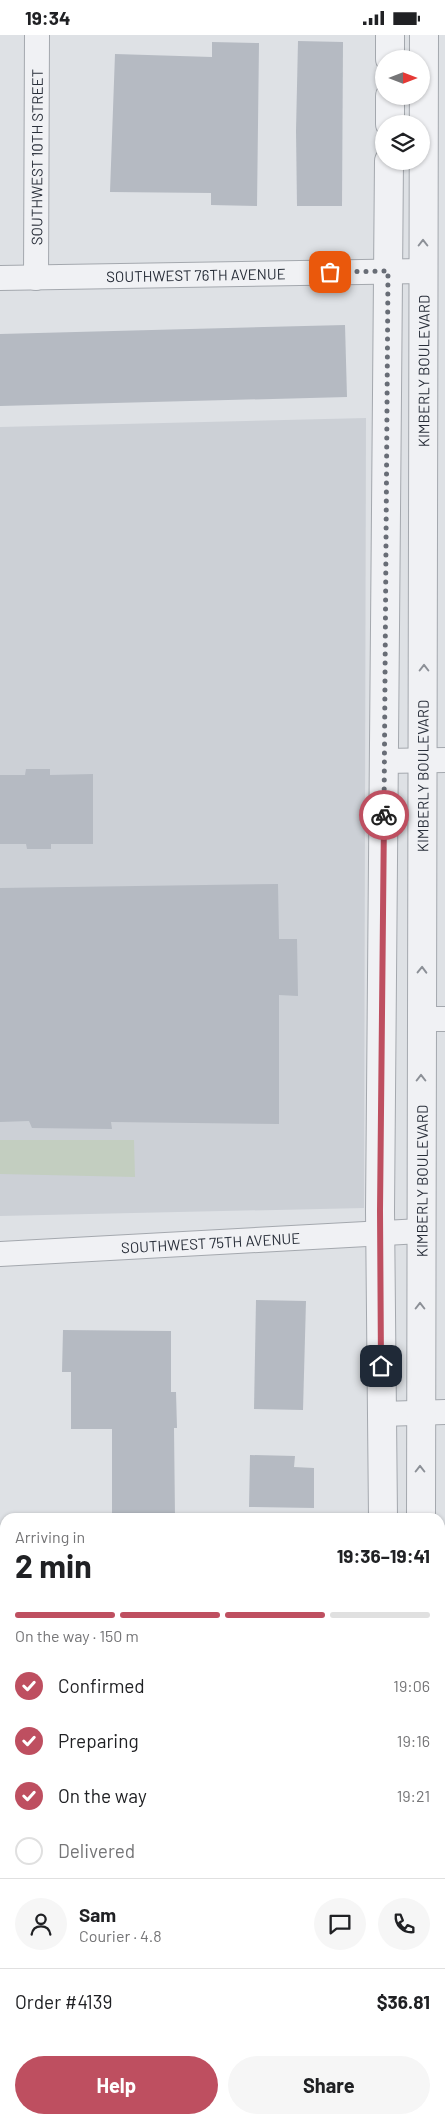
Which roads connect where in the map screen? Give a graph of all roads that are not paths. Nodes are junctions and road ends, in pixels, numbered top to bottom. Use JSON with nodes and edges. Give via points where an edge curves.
{"nodes":[{"id":1,"x":37,"y":35,"type":"edge"},
{"id":2,"x":390,"y":35,"type":"edge"},
{"id":3,"x":424,"y":35,"type":"edge"},
{"id":4,"x":390,"y":50,"type":"edge"},
{"id":5,"x":389,"y":170,"type":"edge"},
{"id":6,"x":388,"y":271,"type":"junction"},
{"id":7,"x":423,"y":271,"type":"junction"},
{"id":8,"x":0,"y":278,"type":"edge"},
{"id":9,"x":36,"y":278,"type":"junction"},
{"id":10,"x":387,"y":456,"type":"junction"},
{"id":11,"x":424,"y":641,"type":"junction"},
{"id":12,"x":434,"y":760,"type":"edge"},
{"id":13,"x":384,"y":761,"type":"junction"},
{"id":14,"x":433,"y":1019,"type":"edge"},
{"id":15,"x":421,"y":1231,"type":"junction"},
{"id":16,"x":380,"y":1234,"type":"junction"},
{"id":17,"x":0,"y":1254,"type":"edge"},
{"id":18,"x":432,"y":1412,"type":"edge"},
{"id":19,"x":382,"y":1414,"type":"junction"},
{"id":20,"x":383,"y":1513,"type":"edge"},
{"id":21,"x":421,"y":1513,"type":"edge"}],
"edges":[{"from":1,"to":9,"type":"street","name":"SOUTHWEST 10TH STREET"},
{"from":2,"to":4,"type":"street"},
{"from":7,"to":3,"type":"street","name":"KIMBERLY BOULEVARD","one_way":true},
{"from":5,"to":6,"type":"street"},
{"from":6,"to":7,"type":"street","name":"SOUTHWEST 76TH AVENUE"},
{"from":6,"to":9,"type":"street","name":"SOUTHWEST 76TH AVENUE"},
{"from":6,"to":10,"type":"street"},
{"from":7,"to":11,"type":"street","name":"KIMBERLY BOULEVARD"},
{"from":8,"to":9,"type":"street","name":"SOUTHWEST 76TH AVENUE"},
{"from":10,"to":11,"type":"street","via":[[404,475],[410,490],[412,611]]},
{"from":10,"to":13,"type":"street"},
{"from":12,"to":11,"type":"street","name":"KIMBERLY BOULEVARD","one_way":true},
{"from":12,"to":13,"type":"street"},
{"from":14,"to":12,"type":"street","name":"KIMBERLY BOULEVARD","one_way":true},
{"from":13,"to":16,"type":"street"},
{"from":15,"to":14,"type":"street","name":"KIMBERLY BOULEVARD","one_way":true},
{"from":15,"to":16,"type":"street","name":"SOUTHWEST 75TH AVENUE"},
{"from":18,"to":15,"type":"street","name":"KIMBERLY BOULEVARD","one_way":true},
{"from":16,"to":17,"type":"street","name":"SOUTHWEST 75TH AVENUE"},
{"from":16,"to":19,"type":"street"},
{"from":18,"to":19,"type":"street"},
{"from":21,"to":18,"type":"street","name":"KIMBERLY BOULEVARD","one_way":true},
{"from":19,"to":20,"type":"street"}]}
